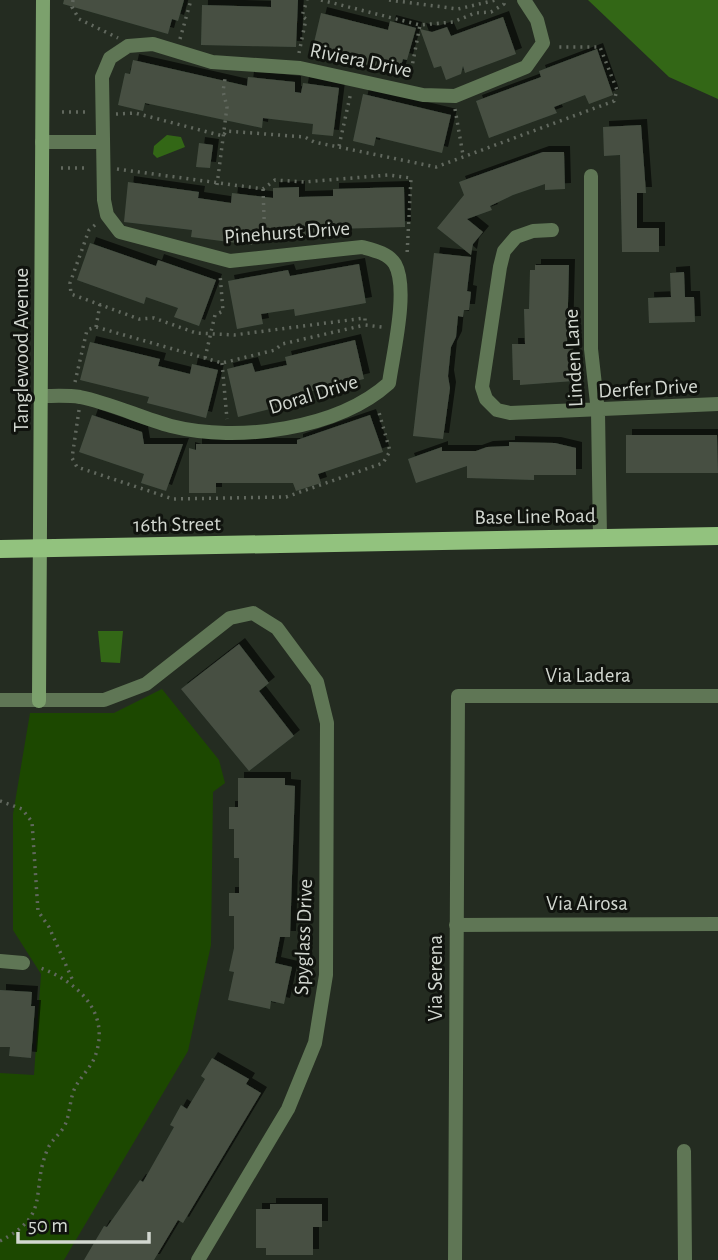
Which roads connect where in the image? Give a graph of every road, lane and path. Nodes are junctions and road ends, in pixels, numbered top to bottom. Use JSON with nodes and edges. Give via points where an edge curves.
{"nodes":[{"id":1,"x":43,"y":0,"type":"edge"},
{"id":2,"x":73,"y":0,"type":"edge"},
{"id":3,"x":191,"y":0,"type":"edge"},
{"id":4,"x":307,"y":0,"type":"edge"},
{"id":5,"x":321,"y":0,"type":"edge"},
{"id":6,"x":389,"y":0,"type":"edge"},
{"id":7,"x":496,"y":0,"type":"edge"},
{"id":8,"x":503,"y":0,"type":"edge"},
{"id":9,"x":524,"y":0,"type":"edge"},
{"id":10,"x":419,"y":25,"type":"junction"},
{"id":11,"x":543,"y":43,"type":"junction"},
{"id":12,"x":128,"y":46,"type":"junction"},
{"id":13,"x":178,"y":51,"type":"junction"},
{"id":14,"x":212,"y":62,"type":"junction"},
{"id":15,"x":300,"y":68,"type":"junction"},
{"id":16,"x":353,"y":80,"type":"junction"},
{"id":17,"x":405,"y":91,"type":"junction"},
{"id":18,"x":455,"y":96,"type":"junction"},
{"id":19,"x":62,"y":112,"type":"dead end"},
{"id":20,"x":103,"y":112,"type":"junction"},
{"id":21,"x":223,"y":136,"type":"junction"},
{"id":22,"x":42,"y":142,"type":"junction"},
{"id":23,"x":103,"y":142,"type":"junction"},
{"id":24,"x":339,"y":147,"type":"junction"},
{"id":25,"x":463,"y":156,"type":"junction"},
{"id":26,"x":61,"y":168,"type":"dead end"},
{"id":27,"x":104,"y":172,"type":"junction"},
{"id":28,"x":592,"y":176,"type":"dead end"},
{"id":29,"x":217,"y":185,"type":"junction"},
{"id":30,"x":263,"y":190,"type":"junction"},
{"id":31,"x":107,"y":215,"type":"junction"},
{"id":32,"x":552,"y":230,"type":"dead end"},
{"id":33,"x":265,"y":258,"type":"junction"},
{"id":34,"x":230,"y":261,"type":"junction"},
{"id":35,"x":395,"y":263,"type":"junction"},
{"id":36,"x":100,"y":304,"type":"junction"},
{"id":37,"x":96,"y":327,"type":"dead end"},
{"id":38,"x":396,"y":329,"type":"junction"},
{"id":39,"x":212,"y":333,"type":"junction"},
{"id":40,"x":205,"y":359,"type":"dead end"},
{"id":41,"x":222,"y":363,"type":"dead end"},
{"id":42,"x":43,"y":396,"type":"junction"},
{"id":43,"x":718,"y":404,"type":"edge"},
{"id":44,"x":597,"y":412,"type":"junction"},
{"id":45,"x":226,"y":431,"type":"junction"},
{"id":46,"x":718,"y":536,"type":"edge"},
{"id":47,"x":600,"y":537,"type":"junction"},
{"id":48,"x":354,"y":545,"type":"joint"},
{"id":49,"x":0,"y":549,"type":"edge"},
{"id":50,"x":38,"y":549,"type":"junction"},
{"id":51,"x":458,"y":696,"type":"joint"},
{"id":52,"x":718,"y":696,"type":"edge"},
{"id":53,"x":0,"y":700,"type":"edge"},
{"id":54,"x":39,"y":701,"type":"junction"},
{"id":55,"x":0,"y":802,"type":"edge"},
{"id":56,"x":718,"y":924,"type":"edge"},
{"id":57,"x":456,"y":925,"type":"junction"},
{"id":58,"x":0,"y":961,"type":"edge"},
{"id":59,"x":31,"y":965,"type":"joint"},
{"id":60,"x":74,"y":984,"type":"junction"},
{"id":61,"x":684,"y":1151,"type":"dead end"},
{"id":62,"x":0,"y":1241,"type":"edge"},
{"id":63,"x":198,"y":1260,"type":"edge"},
{"id":64,"x":455,"y":1260,"type":"edge"},
{"id":65,"x":685,"y":1260,"type":"edge"}],
"edges":[{"from":1,"to":22,"type":"street","name":"Tanglewood Avenue"},
{"from":2,"to":12,"type":"path","via":[[79,19],[114,34]]},
{"from":3,"to":13,"type":"path"},
{"from":4,"to":15,"type":"path"},
{"from":5,"to":10,"type":"path"},
{"from":6,"to":7,"type":"path","via":[[458,9]]},
{"from":8,"to":10,"type":"path","via":[[504,4],[491,12]]},
{"from":9,"to":11,"type":"street","via":[[537,20]]},
{"from":10,"to":17,"type":"path"},
{"from":11,"to":18,"type":"street","name":"Riviera Drive","via":[[526,67]]},
{"from":11,"to":25,"type":"path","via":[[600,47],[617,90],[614,101]]},
{"from":12,"to":13,"type":"street","name":"Riviera Drive","via":[[153,44]]},
{"from":12,"to":20,"type":"street","via":[[110,58],[102,77]]},
{"from":13,"to":14,"type":"street","name":"Riviera Drive"},
{"from":14,"to":15,"type":"street","name":"Riviera Drive"},
{"from":14,"to":21,"type":"path","via":[[226,76]]},
{"from":15,"to":16,"type":"street","name":"Riviera Drive"},
{"from":16,"to":17,"type":"street","name":"Riviera Drive"},
{"from":16,"to":24,"type":"path"},
{"from":17,"to":18,"type":"street","name":"Riviera Drive"},
{"from":18,"to":25,"type":"path"},
{"from":19,"to":20,"type":"path"},
{"from":20,"to":21,"type":"path","via":[[135,113]]},
{"from":20,"to":23,"type":"street"},
{"from":21,"to":24,"type":"path","via":[[226,131],[268,133]]},
{"from":21,"to":29,"type":"path"},
{"from":22,"to":23,"type":"street"},
{"from":22,"to":42,"type":"street","name":"Tanglewood Avenue"},
{"from":23,"to":27,"type":"street"},
{"from":24,"to":25,"type":"path","via":[[436,167]]},
{"from":26,"to":27,"type":"path"},
{"from":27,"to":29,"type":"path","via":[[115,169]]},
{"from":27,"to":31,"type":"street"},
{"from":28,"to":44,"type":"street","name":"Linden Lane","via":[[591,349]]},
{"from":29,"to":30,"type":"path"},
{"from":30,"to":33,"type":"path"},
{"from":30,"to":35,"type":"path","via":[[275,180],[411,178],[407,255]]},
{"from":31,"to":34,"type":"street","name":"Pinehurst Drive","via":[[120,232]]},
{"from":31,"to":36,"type":"path","via":[[89,230],[70,283],[71,294]]},
{"from":32,"to":44,"type":"street","name":"Derfer Drive","via":[[516,237],[504,251],[482,387],[486,400],[497,410],[510,413]]},
{"from":33,"to":34,"type":"street","name":"Pinehurst Drive"},
{"from":33,"to":35,"type":"street","name":"Pinehurst Drive","via":[[362,247],[381,252]]},
{"from":34,"to":39,"type":"path","via":[[220,274],[223,312],[215,315]]},
{"from":35,"to":38,"type":"street","name":"Doral Drive","via":[[401,285]]},
{"from":36,"to":37,"type":"path"},
{"from":36,"to":39,"type":"path","via":[[139,319],[154,318],[196,333]]},
{"from":38,"to":39,"type":"path","via":[[365,325],[365,318],[248,334]]},
{"from":38,"to":45,"type":"street","name":"Doral Drive","via":[[389,383],[373,398],[284,429]]},
{"from":39,"to":40,"type":"path"},
{"from":41,"to":45,"type":"path"},
{"from":42,"to":45,"type":"street","name":"Doral Drive","via":[[78,397],[173,427]]},
{"from":42,"to":50,"type":"street","name":"Tanglewood Avenue"},
{"from":43,"to":44,"type":"street","name":"Derfer Drive","via":[[617,406]]},
{"from":44,"to":47,"type":"street","name":"Linden Lane"},
{"from":46,"to":47,"type":"main road","name":"Base Line Road"},
{"from":47,"to":48,"type":"main road","name":"Base Line Road"},
{"from":48,"to":50,"type":"main road","name":"16th Street"},
{"from":49,"to":50,"type":"main road","name":"16th Street"},
{"from":50,"to":54,"type":"street","name":"Tanglewood Avenue"},
{"from":51,"to":52,"type":"street","name":"Via Ladera"},
{"from":51,"to":57,"type":"street","name":"Via Serena"},
{"from":53,"to":54,"type":"street"},
{"from":54,"to":63,"type":"street","name":"Spyglass Drive","via":[[104,700],[146,684],[230,618],[253,613],[277,628],[317,682],[327,723],[326,975],[315,1043],[288,1109]]},
{"from":55,"to":60,"type":"path","via":[[22,809],[32,822],[38,911],[50,927]]},
{"from":56,"to":57,"type":"street","name":"Via Airosa"},
{"from":57,"to":64,"type":"street","name":"Via Serena"},
{"from":58,"to":59,"type":"street"},
{"from":59,"to":60,"type":"path"},
{"from":60,"to":62,"type":"path","via":[[97,1019],[94,1058],[74,1088],[64,1128],[43,1160],[34,1217]]},
{"from":61,"to":65,"type":"street"}]}
